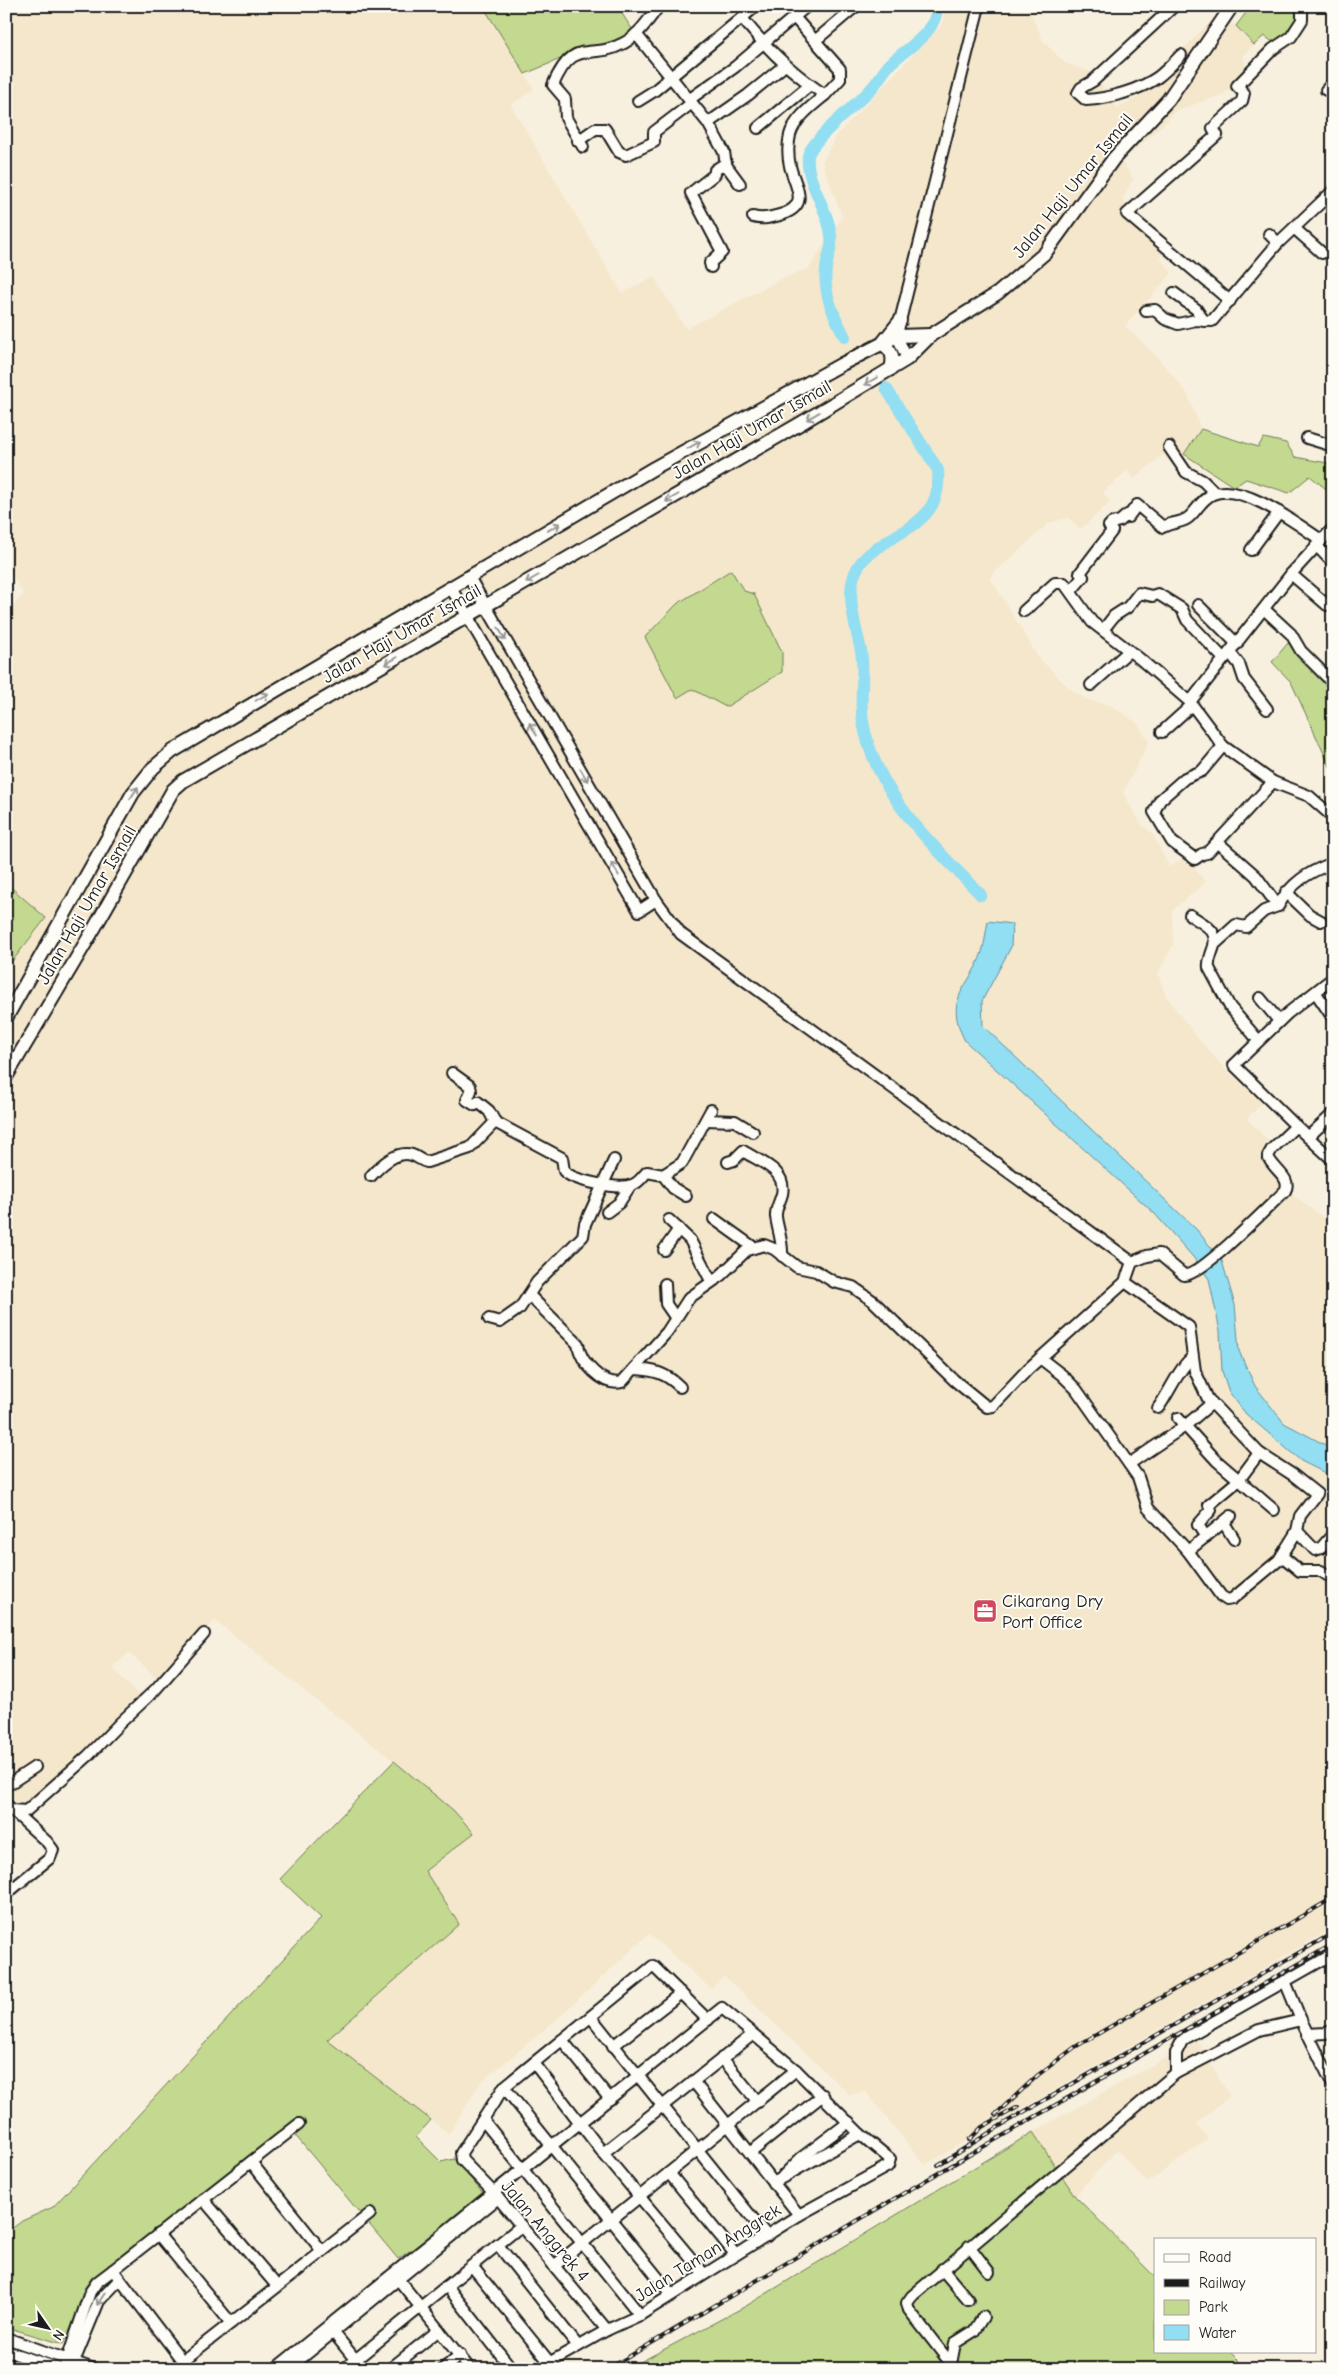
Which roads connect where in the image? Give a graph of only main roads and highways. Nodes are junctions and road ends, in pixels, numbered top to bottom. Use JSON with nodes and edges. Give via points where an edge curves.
{"nodes":[{"id":1,"x":1232,"y":6,"type":"edge"},
{"id":2,"x":900,"y":321,"type":"road end"},
{"id":3,"x":932,"y":335,"type":"junction"},
{"id":4,"x":879,"y":345,"type":"junction"},
{"id":5,"x":890,"y":370,"type":"junction"},
{"id":6,"x":6,"y":1018,"type":"edge"},
{"id":7,"x":6,"y":1077,"type":"edge"}],
"edges":[{"from":1,"to":3,"type":"main road","name":"Jalan Haji Umar Ismail","via":[[1158,112],[1114,158],[1045,253],[998,293]]},
{"from":2,"to":4,"type":"main road"},
{"from":3,"to":4,"type":"main road","name":"Jalan Haji Umar Ismail","via":[[897,336]]},
{"from":3,"to":5,"type":"main road","name":"Jalan Haji Umar Ismail"},
{"from":4,"to":5,"type":"main road","via":[[889,348],[893,356]]},
{"from":6,"to":4,"type":"main road","name":"Jalan Haji Umar Ismail","one_way":true,"via":[[133,793],[173,750],[654,468]]},
{"from":5,"to":7,"type":"main road","name":"Jalan Haji Umar Ismail","one_way":true,"via":[[183,781],[173,790],[96,928]]}]}
